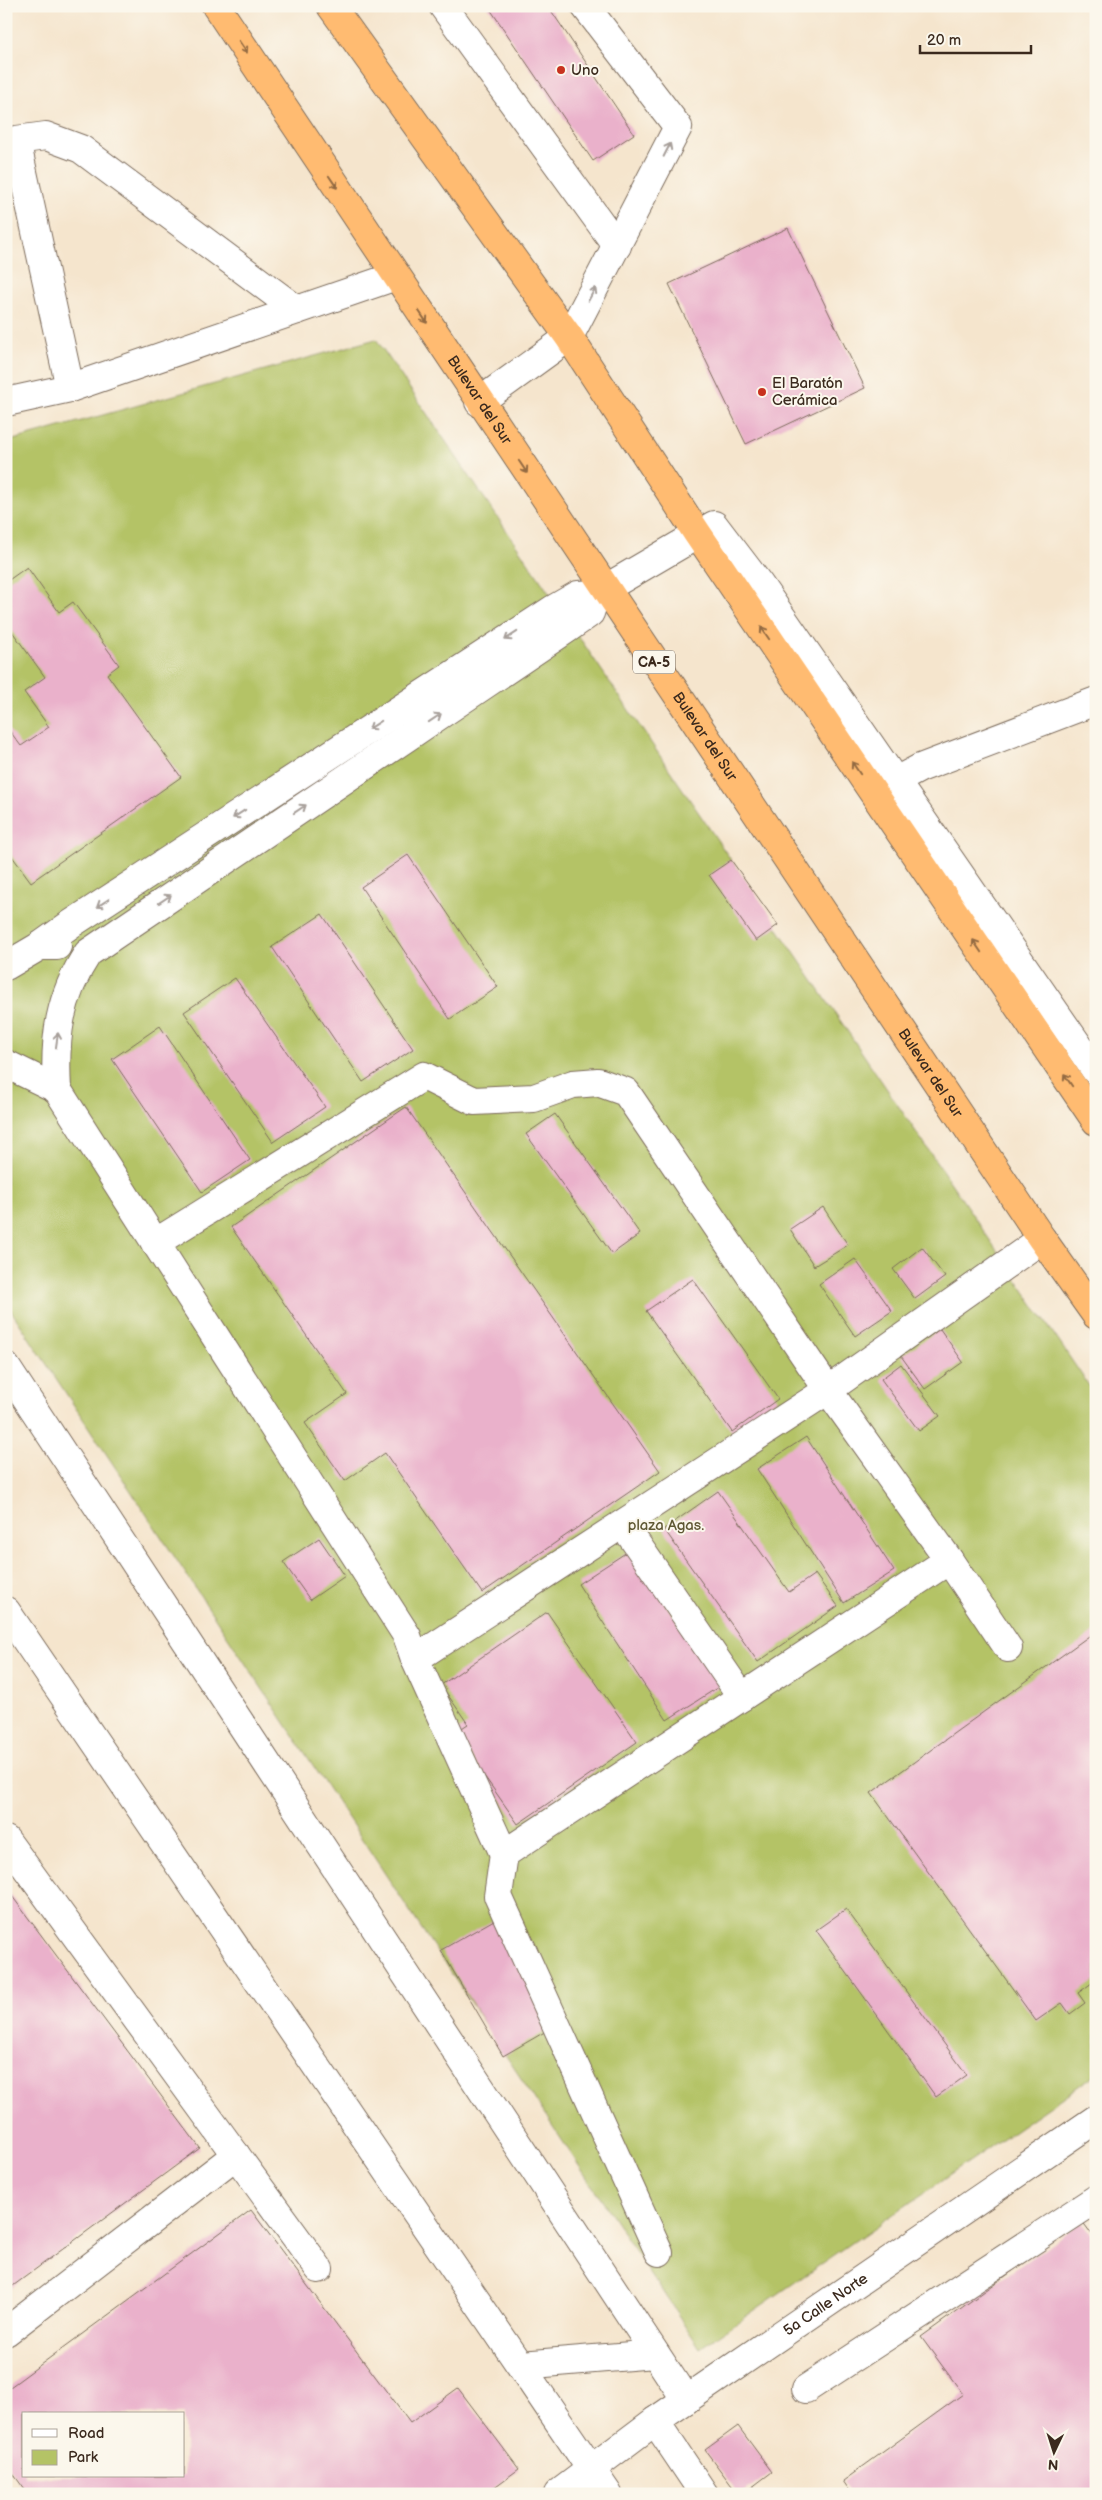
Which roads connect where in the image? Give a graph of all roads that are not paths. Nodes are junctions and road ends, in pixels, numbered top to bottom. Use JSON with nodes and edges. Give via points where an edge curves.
{"nodes":[{"id":1,"x":216,"y":6,"type":"edge"},
{"id":2,"x":331,"y":6,"type":"edge"},
{"id":3,"x":442,"y":6,"type":"edge"},
{"id":4,"x":585,"y":6,"type":"edge"},
{"id":5,"x":617,"y":246,"type":"junction"},
{"id":6,"x":396,"y":276,"type":"junction"},
{"id":7,"x":297,"y":310,"type":"junction"},
{"id":8,"x":569,"y":337,"type":"junction"},
{"id":9,"x":70,"y":388,"type":"junction"},
{"id":10,"x":6,"y":402,"type":"edge"},
{"id":11,"x":479,"y":402,"type":"junction"},
{"id":12,"x":697,"y":533,"type":"junction"},
{"id":13,"x":601,"y":592,"type":"junction"},
{"id":14,"x":1096,"y":701,"type":"edge"},
{"id":15,"x":884,"y":787,"type":"junction"},
{"id":16,"x":40,"y":946,"type":"junction"},
{"id":17,"x":88,"y":953,"type":"junction"},
{"id":18,"x":6,"y":966,"type":"edge"},
{"id":19,"x":6,"y":1064,"type":"edge"},
{"id":20,"x":1096,"y":1071,"type":"edge"},
{"id":21,"x":57,"y":1089,"type":"junction"},
{"id":22,"x":1096,"y":1121,"type":"edge"},
{"id":23,"x":1042,"y":1239,"type":"junction"},
{"id":24,"x":155,"y":1243,"type":"junction"},
{"id":25,"x":1096,"y":1315,"type":"edge"},
{"id":26,"x":6,"y":1367,"type":"edge"},
{"id":27,"x":828,"y":1390,"type":"junction"},
{"id":28,"x":623,"y":1524,"type":"junction"},
{"id":29,"x":949,"y":1560,"type":"junction"},
{"id":30,"x":6,"y":1611,"type":"edge"},
{"id":31,"x":1008,"y":1648,"type":"dead end"},
{"id":32,"x":415,"y":1660,"type":"junction"},
{"id":33,"x":742,"y":1697,"type":"junction"},
{"id":34,"x":6,"y":1840,"type":"edge"},
{"id":35,"x":504,"y":1854,"type":"junction"},
{"id":36,"x":1096,"y":2119,"type":"edge"},
{"id":37,"x":236,"y":2155,"type":"junction"},
{"id":38,"x":1096,"y":2199,"type":"edge"},
{"id":39,"x":659,"y":2252,"type":"dead end"},
{"id":40,"x":319,"y":2269,"type":"dead end"},
{"id":41,"x":6,"y":2332,"type":"edge"},
{"id":42,"x":655,"y":2354,"type":"junction"},
{"id":43,"x":521,"y":2365,"type":"junction"},
{"id":44,"x":806,"y":2389,"type":"dead end"},
{"id":45,"x":686,"y":2400,"type":"junction"},
{"id":46,"x":655,"y":2421,"type":"junction"},
{"id":47,"x":591,"y":2468,"type":"junction"},
{"id":48,"x":558,"y":2494,"type":"edge"},
{"id":49,"x":608,"y":2494,"type":"edge"},
{"id":50,"x":704,"y":2494,"type":"edge"}],
"edges":[{"from":1,"to":6,"type":"highway","name":"Bulevar del Sur","number":"CA-5","one_way":true},
{"from":2,"to":8,"type":"highway"},
{"from":3,"to":5,"type":"street"},
{"from":5,"to":4,"type":"street","one_way":true,"via":[[678,127]]},
{"from":8,"to":5,"type":"street","one_way":true},
{"from":6,"to":7,"type":"street"},
{"from":6,"to":11,"type":"highway","name":"Bulevar del Sur","number":"CA-5","one_way":true},
{"from":7,"to":9,"type":"street"},
{"from":7,"to":9,"type":"street","via":[[80,149],[46,136],[16,140]]},
{"from":8,"to":11,"type":"street"},
{"from":8,"to":12,"type":"highway"},
{"from":9,"to":10,"type":"street"},
{"from":11,"to":13,"type":"highway","name":"Bulevar del Sur","number":"CA-5","one_way":true},
{"from":12,"to":13,"type":"street"},
{"from":12,"to":15,"type":"highway"},
{"from":13,"to":16,"type":"street","one_way":true,"via":[[578,595],[552,610]]},
{"from":17,"to":13,"type":"street","one_way":true,"via":[[590,613]]},
{"from":13,"to":23,"type":"highway","name":"Bulevar del Sur","number":"CA-5"},
{"from":14,"to":15,"type":"street","via":[[920,768]]},
{"from":15,"to":20,"type":"street"},
{"from":22,"to":15,"type":"highway","one_way":true},
{"from":16,"to":17,"type":"street","via":[[61,946]]},
{"from":16,"to":18,"type":"street"},
{"from":21,"to":17,"type":"street","one_way":true,"via":[[55,1055],[62,1006],[75,973]]},
{"from":19,"to":21,"type":"street"},
{"from":21,"to":24,"type":"street"},
{"from":23,"to":25,"type":"highway","name":"Bulevar del Sur","number":"CA-5"},
{"from":23,"to":27,"type":"street"},
{"from":24,"to":27,"type":"street","via":[[424,1076],[474,1101],[534,1098],[573,1084],[598,1082],[626,1092]]},
{"from":24,"to":32,"type":"street","via":[[407,1636]]},
{"from":26,"to":42,"type":"street"},
{"from":27,"to":28,"type":"street"},
{"from":27,"to":29,"type":"street"},
{"from":28,"to":32,"type":"street"},
{"from":28,"to":33,"type":"street"},
{"from":29,"to":31,"type":"street"},
{"from":29,"to":33,"type":"street"},
{"from":30,"to":43,"type":"street"},
{"from":32,"to":35,"type":"street"},
{"from":33,"to":35,"type":"street"},
{"from":34,"to":37,"type":"street"},
{"from":35,"to":39,"type":"street","via":[[498,1896]]},
{"from":36,"to":45,"type":"street","name":"5a Calle Norte"},
{"from":37,"to":40,"type":"street"},
{"from":37,"to":41,"type":"street"},
{"from":38,"to":44,"type":"street"},
{"from":42,"to":43,"type":"street"},
{"from":42,"to":45,"type":"street"},
{"from":43,"to":47,"type":"street"},
{"from":45,"to":46,"type":"street","name":"5a Calle Norte"},
{"from":46,"to":47,"type":"street","name":"5a Calle Norte"},
{"from":46,"to":50,"type":"street"},
{"from":47,"to":48,"type":"street","name":"5a Calle Norte"},
{"from":47,"to":49,"type":"street"}]}
